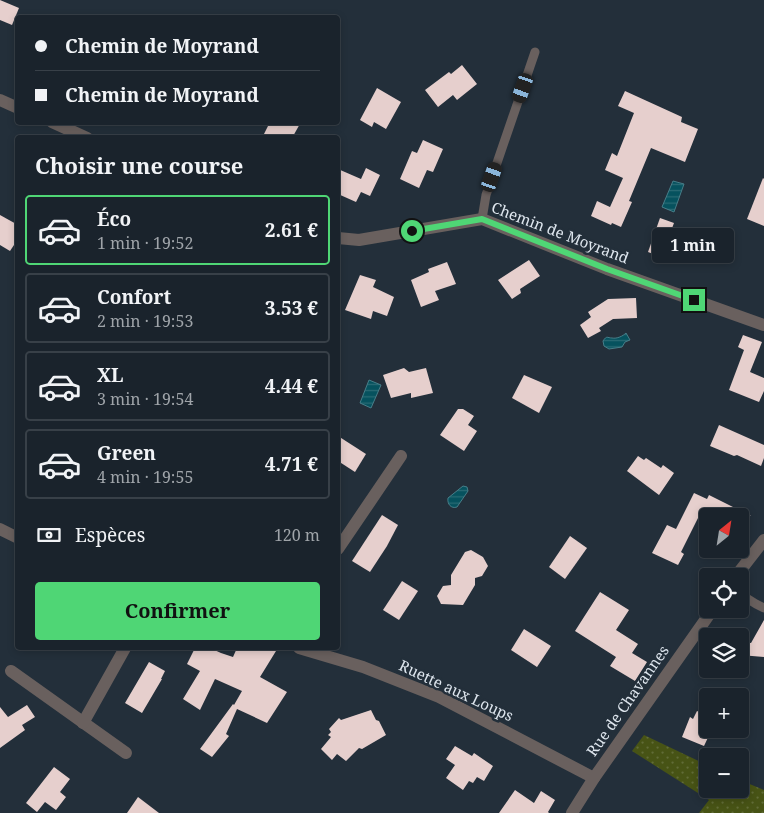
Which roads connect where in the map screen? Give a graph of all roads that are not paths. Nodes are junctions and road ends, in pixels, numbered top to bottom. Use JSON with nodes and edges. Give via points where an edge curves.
{"nodes":[{"id":1,"x":535,"y":52,"type":"dead end"},
{"id":2,"x":0,"y":100,"type":"edge"},
{"id":3,"x":15,"y":107,"type":"edge"},
{"id":4,"x":59,"y":125,"type":"edge"},
{"id":5,"x":80,"y":135,"type":"edge"},
{"id":6,"x":482,"y":219,"type":"junction"},
{"id":7,"x":340,"y":238,"type":"edge"},
{"id":8,"x":764,"y":325,"type":"edge"},
{"id":9,"x":401,"y":456,"type":"dead end"},
{"id":10,"x":0,"y":529,"type":"edge"},
{"id":11,"x":15,"y":536,"type":"edge"},
{"id":12,"x":764,"y":540,"type":"edge"},
{"id":13,"x":340,"y":546,"type":"edge"},
{"id":14,"x":742,"y":568,"type":"edge"},
{"id":15,"x":749,"y":600,"type":"edge"},
{"id":16,"x":764,"y":608,"type":"edge"},
{"id":17,"x":707,"y":618,"type":"edge"},
{"id":18,"x":124,"y":650,"type":"edge"},
{"id":19,"x":306,"y":650,"type":"edge"},
{"id":20,"x":11,"y":671,"type":"dead end"},
{"id":21,"x":83,"y":723,"type":"junction"},
{"id":22,"x":126,"y":753,"type":"dead end"},
{"id":23,"x":594,"y":778,"type":"junction"},
{"id":24,"x":572,"y":813,"type":"edge"}],
"edges":[{"from":1,"to":6,"type":"lane","via":[[486,195]]},
{"from":2,"to":3,"type":"street"},
{"from":4,"to":5,"type":"street"},
{"from":6,"to":7,"type":"street","name":"Chemin de Moyrand","via":[[359,240]]},
{"from":6,"to":8,"type":"street","name":"Chemin de Moyrand","via":[[607,269]]},
{"from":9,"to":13,"type":"street"},
{"from":10,"to":11,"type":"street"},
{"from":12,"to":14,"type":"street"},
{"from":15,"to":16,"type":"lane"},
{"from":17,"to":23,"type":"street","name":"Rue de Chavannes"},
{"from":18,"to":21,"type":"street"},
{"from":19,"to":23,"type":"street","name":"Ruette aux Loups","via":[[363,667],[439,697]]},
{"from":20,"to":21,"type":"street"},
{"from":21,"to":22,"type":"street"},
{"from":23,"to":24,"type":"street","name":"Rue de Chavannes"}]}
